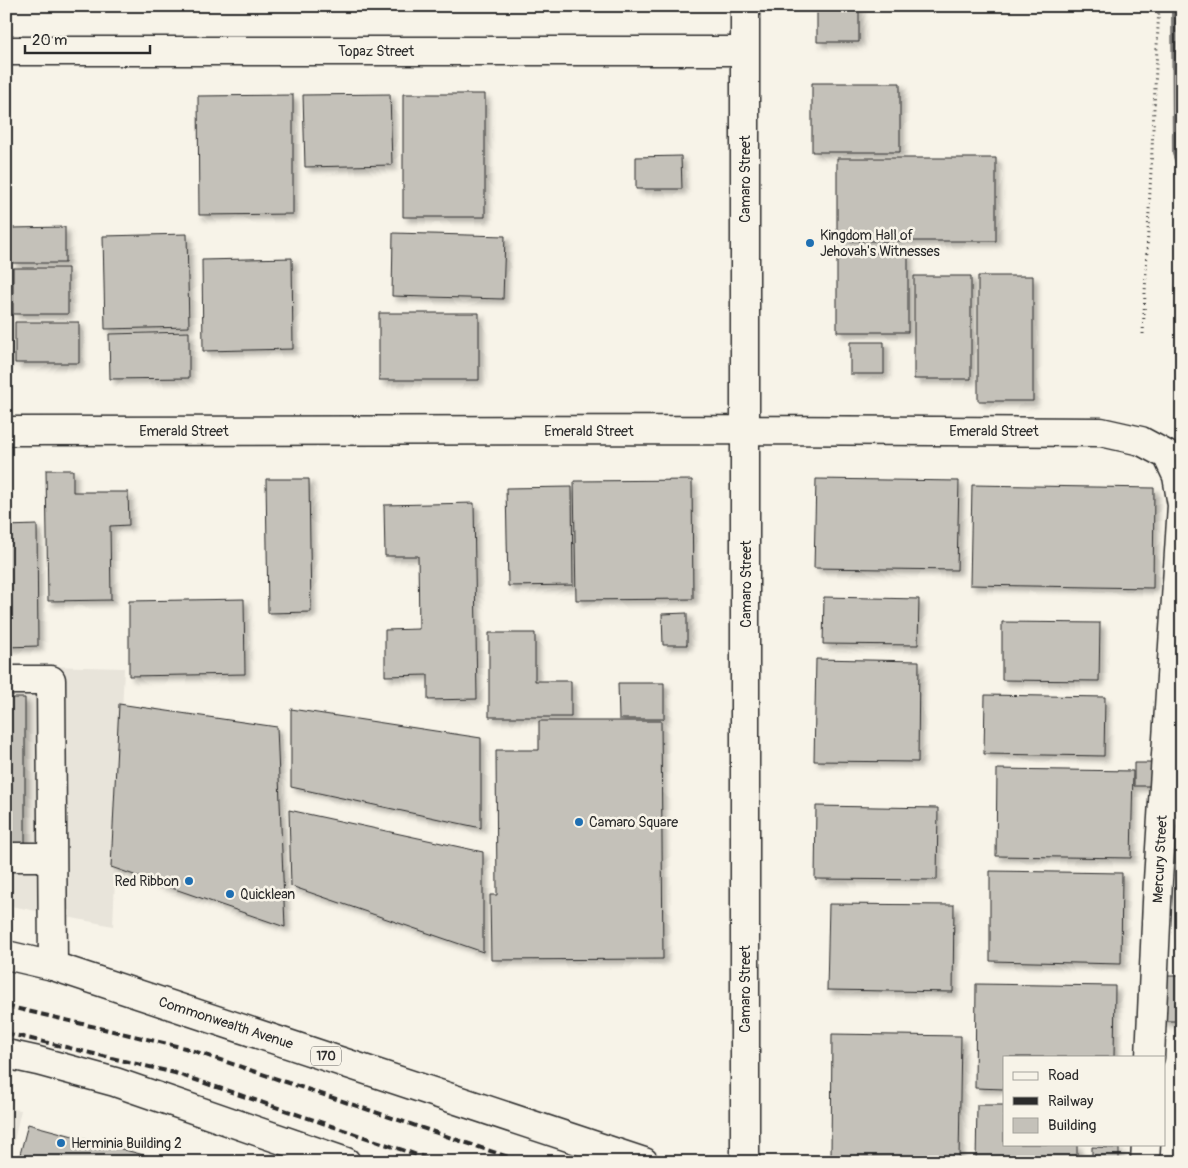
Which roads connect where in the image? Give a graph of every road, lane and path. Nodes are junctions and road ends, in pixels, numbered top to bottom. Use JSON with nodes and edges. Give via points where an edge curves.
{"nodes":[{"id":1,"x":745,"y":6,"type":"edge"},
{"id":2,"x":1159,"y":6,"type":"edge"},
{"id":3,"x":6,"y":51,"type":"edge"},
{"id":4,"x":745,"y":51,"type":"junction"},
{"id":5,"x":1144,"y":334,"type":"dead end"},
{"id":6,"x":746,"y":430,"type":"junction"},
{"id":7,"x":6,"y":431,"type":"edge"},
{"id":8,"x":1167,"y":455,"type":"joint"},
{"id":9,"x":6,"y":680,"type":"edge"},
{"id":10,"x":6,"y":857,"type":"edge"},
{"id":11,"x":52,"y":857,"type":"junction"},
{"id":12,"x":6,"y":955,"type":"edge"},
{"id":13,"x":53,"y":966,"type":"junction"},
{"id":14,"x":6,"y":1054,"type":"edge"},
{"id":15,"x":1150,"y":1056,"type":"edge"},
{"id":16,"x":1146,"y":1146,"type":"edge"},
{"id":17,"x":346,"y":1162,"type":"edge"},
{"id":18,"x":644,"y":1162,"type":"edge"},
{"id":19,"x":745,"y":1162,"type":"edge"},
{"id":20,"x":1145,"y":1162,"type":"edge"}],
"edges":[{"from":1,"to":4,"type":"street","name":"Camaro Street"},
{"from":2,"to":5,"type":"path"},
{"from":3,"to":4,"type":"street","name":"Topaz Street"},
{"from":4,"to":6,"type":"street","name":"Camaro Street"},
{"from":6,"to":7,"type":"street","name":"Emerald Street"},
{"from":6,"to":8,"type":"street","name":"Emerald Street","via":[[1101,432],[1141,441]]},
{"from":6,"to":19,"type":"street","name":"Camaro Street"},
{"from":8,"to":15,"type":"street","name":"Mercury Street","via":[[1177,476],[1182,505]]},
{"from":9,"to":11,"type":"street","via":[[51,680]]},
{"from":10,"to":11,"type":"street"},
{"from":11,"to":13,"type":"street"},
{"from":12,"to":13,"type":"street","name":"Commonwealth Avenue","number":"170"},
{"from":13,"to":18,"type":"street","name":"Commonwealth Avenue","number":"170"},
{"from":14,"to":17,"type":"street","via":[[115,1082]]},
{"from":16,"to":20,"type":"street"}]}
